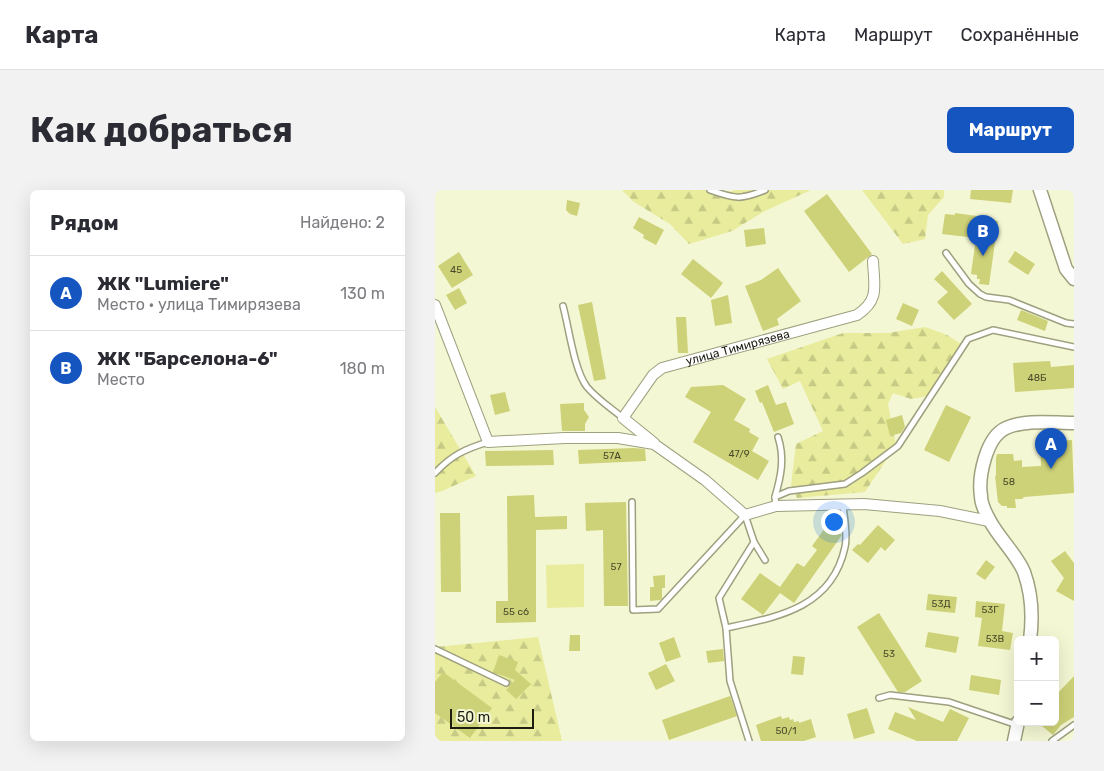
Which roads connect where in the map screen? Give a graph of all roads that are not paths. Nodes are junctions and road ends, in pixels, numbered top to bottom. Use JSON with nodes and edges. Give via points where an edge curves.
{"nodes":[{"id":1,"x":710,"y":190,"type":"edge"},
{"id":2,"x":765,"y":190,"type":"edge"},
{"id":3,"x":1040,"y":190,"type":"edge"},
{"id":4,"x":946,"y":253,"type":"dead end"},
{"id":5,"x":873,"y":261,"type":"dead end"},
{"id":6,"x":1074,"y":279,"type":"edge"},
{"id":7,"x":435,"y":305,"type":"edge"},
{"id":8,"x":563,"y":306,"type":"dead end"},
{"id":9,"x":1074,"y":324,"type":"edge"},
{"id":10,"x":1074,"y":347,"type":"edge"},
{"id":11,"x":623,"y":418,"type":"junction"},
{"id":12,"x":1074,"y":423,"type":"edge"},
{"id":13,"x":778,"y":437,"type":"dead end"},
{"id":14,"x":488,"y":442,"type":"junction"},
{"id":15,"x":654,"y":444,"type":"junction"},
{"id":16,"x":435,"y":473,"type":"edge"},
{"id":17,"x":776,"y":501,"type":"junction"},
{"id":18,"x":632,"y":502,"type":"dead end"},
{"id":19,"x":843,"y":504,"type":"junction"},
{"id":20,"x":745,"y":514,"type":"junction"},
{"id":21,"x":989,"y":521,"type":"junction"},
{"id":22,"x":755,"y":542,"type":"junction"},
{"id":23,"x":765,"y":560,"type":"dead end"},
{"id":24,"x":726,"y":628,"type":"junction"},
{"id":25,"x":1030,"y":636,"type":"edge"},
{"id":26,"x":435,"y":649,"type":"edge"},
{"id":27,"x":506,"y":683,"type":"dead end"},
{"id":28,"x":879,"y":698,"type":"dead end"},
{"id":29,"x":1014,"y":723,"type":"edge"},
{"id":30,"x":1074,"y":725,"type":"edge"},
{"id":31,"x":1018,"y":726,"type":"edge"},
{"id":32,"x":748,"y":741,"type":"edge"},
{"id":33,"x":1014,"y":741,"type":"edge"},
{"id":34,"x":1052,"y":741,"type":"edge"}],
"edges":[{"from":1,"to":2,"type":"lane","via":[[732,198],[749,197]]},
{"from":3,"to":6,"type":"street","via":[[1067,268]]},
{"from":4,"to":9,"type":"lane","via":[[980,294],[1009,300]]},
{"from":5,"to":11,"type":"street","name":"улица Тимирязева","via":[[875,294],[871,304],[857,315],[662,368],[653,375]]},
{"from":7,"to":14,"type":"street"},
{"from":8,"to":11,"type":"lane","via":[[579,374],[595,395]]},
{"from":10,"to":17,"type":"lane","via":[[993,330],[968,339],[898,446],[845,484],[789,491]]},
{"from":11,"to":15,"type":"street"},
{"from":12,"to":21,"type":"street","via":[[1024,423],[1004,429],[993,439],[980,480],[981,498]]},
{"from":13,"to":17,"type":"lane","via":[[782,449],[782,470]]},
{"from":14,"to":15,"type":"street","via":[[618,438]]},
{"from":14,"to":16,"type":"lane","via":[[465,449]]},
{"from":15,"to":20,"type":"street","via":[[705,480]]},
{"from":17,"to":19,"type":"street"},
{"from":17,"to":20,"type":"street"},
{"from":18,"to":20,"type":"lane","via":[[633,610],[657,609]]},
{"from":19,"to":21,"type":"street","via":[[940,511]]},
{"from":19,"to":24,"type":"lane","via":[[845,545],[837,571],[820,594],[799,608]]},
{"from":20,"to":22,"type":"lane"},
{"from":21,"to":25,"type":"street","via":[[1023,570],[1030,597]]},
{"from":22,"to":23,"type":"lane"},
{"from":22,"to":24,"type":"lane","via":[[719,598]]},
{"from":24,"to":32,"type":"lane","via":[[730,681]]},
{"from":26,"to":27,"type":"lane"},
{"from":28,"to":29,"type":"lane","via":[[890,695],[949,702]]},
{"from":30,"to":34,"type":"lane"},
{"from":31,"to":33,"type":"street"}]}
